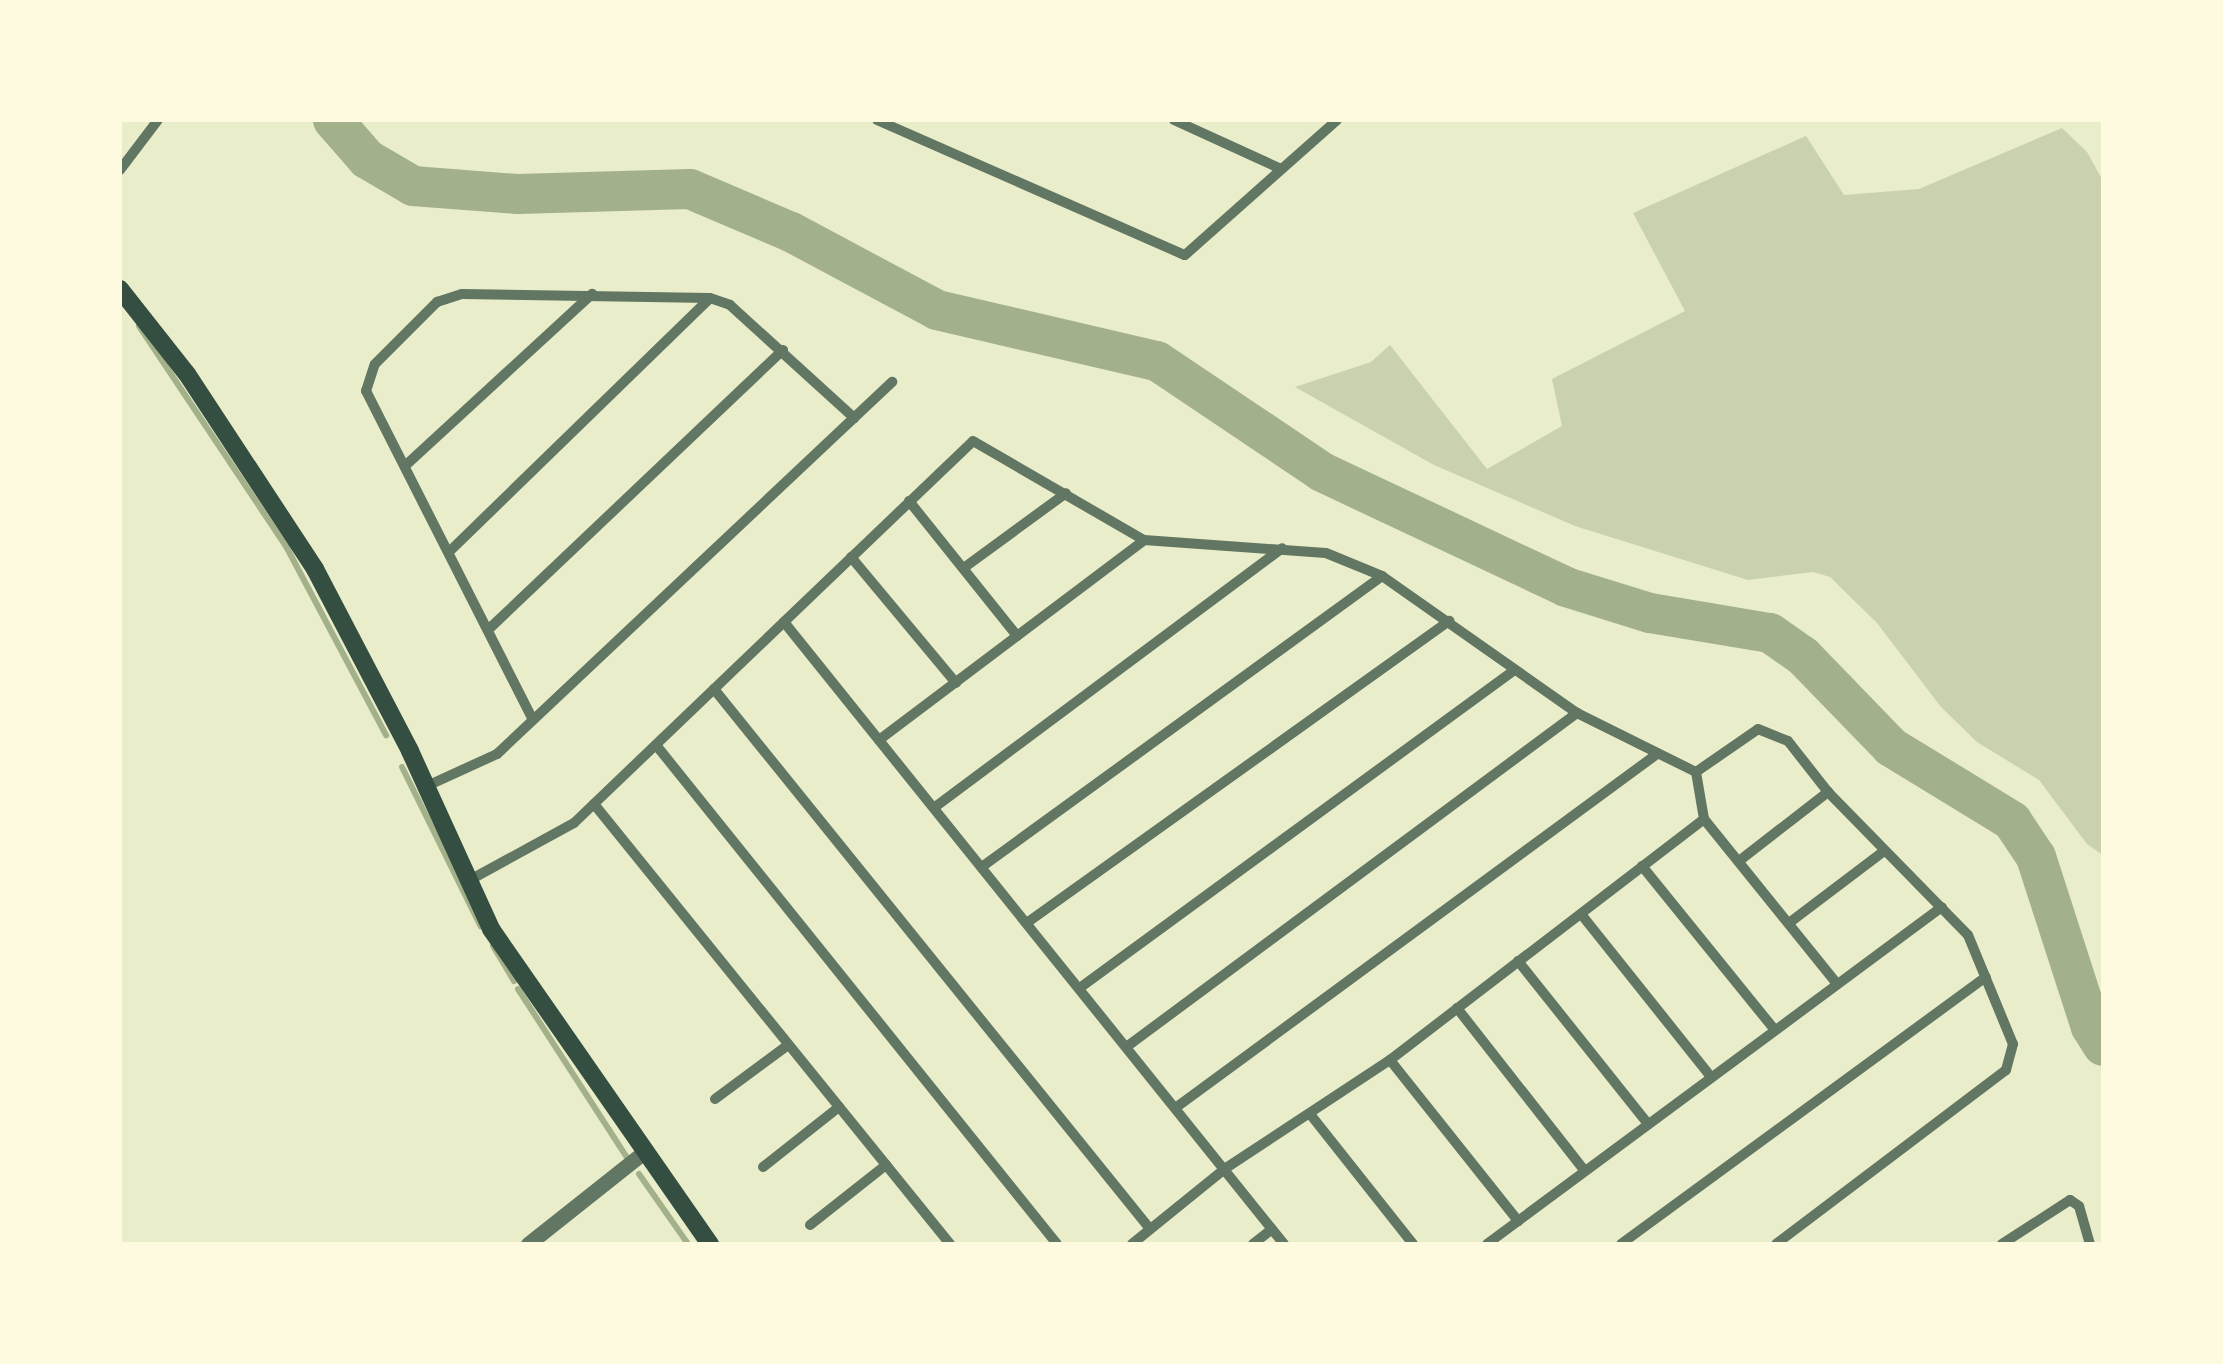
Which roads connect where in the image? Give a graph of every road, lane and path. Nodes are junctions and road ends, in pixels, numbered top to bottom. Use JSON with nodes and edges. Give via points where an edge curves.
{"nodes":[{"id":1,"x":158,"y":120,"type":"edge"},
{"id":2,"x":878,"y":120,"type":"edge"},
{"id":3,"x":1174,"y":120,"type":"edge"},
{"id":4,"x":1337,"y":120,"type":"edge"},
{"id":5,"x":1281,"y":168,"type":"junction"},
{"id":6,"x":120,"y":170,"type":"edge"},
{"id":7,"x":120,"y":289,"type":"edge"},
{"id":8,"x":593,"y":294,"type":"junction"},
{"id":9,"x":710,"y":298,"type":"junction"},
{"id":10,"x":782,"y":350,"type":"junction"},
{"id":11,"x":892,"y":382,"type":"dead end"},
{"id":12,"x":854,"y":418,"type":"junction"},
{"id":13,"x":406,"y":465,"type":"junction"},
{"id":14,"x":1066,"y":493,"type":"junction"},
{"id":15,"x":910,"y":501,"type":"junction"},
{"id":16,"x":1144,"y":540,"type":"junction"},
{"id":17,"x":1282,"y":548,"type":"junction"},
{"id":18,"x":451,"y":550,"type":"junction"},
{"id":19,"x":851,"y":556,"type":"junction"},
{"id":20,"x":965,"y":567,"type":"junction"},
{"id":21,"x":1382,"y":576,"type":"junction"},
{"id":22,"x":1448,"y":621,"type":"junction"},
{"id":23,"x":784,"y":622,"type":"junction"},
{"id":24,"x":490,"y":628,"type":"junction"},
{"id":25,"x":1017,"y":636,"type":"junction"},
{"id":26,"x":1513,"y":671,"type":"junction"},
{"id":27,"x":956,"y":683,"type":"junction"},
{"id":28,"x":714,"y":689,"type":"junction"},
{"id":29,"x":1577,"y":713,"type":"junction"},
{"id":30,"x":532,"y":718,"type":"junction"},
{"id":31,"x":880,"y":740,"type":"junction"},
{"id":32,"x":656,"y":744,"type":"junction"},
{"id":33,"x":1658,"y":754,"type":"junction"},
{"id":34,"x":1696,"y":772,"type":"junction"},
{"id":35,"x":427,"y":786,"type":"junction"},
{"id":36,"x":1828,"y":792,"type":"junction"},
{"id":37,"x":594,"y":804,"type":"junction"},
{"id":38,"x":935,"y":806,"type":"junction"},
{"id":39,"x":1704,"y":819,"type":"junction"},
{"id":40,"x":1883,"y":852,"type":"junction"},
{"id":41,"x":1739,"y":861,"type":"junction"},
{"id":42,"x":984,"y":866,"type":"junction"},
{"id":43,"x":1642,"y":866,"type":"junction"},
{"id":44,"x":468,"y":881,"type":"junction"},
{"id":45,"x":1942,"y":908,"type":"junction"},
{"id":46,"x":1580,"y":914,"type":"junction"},
{"id":47,"x":1028,"y":922,"type":"junction"},
{"id":48,"x":1789,"y":924,"type":"junction"},
{"id":49,"x":1518,"y":961,"type":"junction"},
{"id":50,"x":1986,"y":977,"type":"junction"},
{"id":51,"x":1837,"y":984,"type":"junction"},
{"id":52,"x":1081,"y":988,"type":"junction"},
{"id":53,"x":1457,"y":1008,"type":"junction"},
{"id":54,"x":1775,"y":1030,"type":"junction"},
{"id":55,"x":788,"y":1044,"type":"junction"},
{"id":56,"x":1128,"y":1045,"type":"junction"},
{"id":57,"x":1390,"y":1060,"type":"junction"},
{"id":58,"x":1711,"y":1078,"type":"junction"},
{"id":59,"x":715,"y":1099,"type":"dead end"},
{"id":60,"x":1178,"y":1106,"type":"junction"},
{"id":61,"x":839,"y":1107,"type":"junction"},
{"id":62,"x":1310,"y":1114,"type":"junction"},
{"id":63,"x":1648,"y":1124,"type":"junction"},
{"id":64,"x":643,"y":1152,"type":"junction"},
{"id":65,"x":886,"y":1165,"type":"junction"},
{"id":66,"x":762,"y":1167,"type":"dead end"},
{"id":67,"x":1226,"y":1168,"type":"junction"},
{"id":68,"x":1585,"y":1171,"type":"junction"},
{"id":69,"x":1518,"y":1221,"type":"junction"},
{"id":70,"x":810,"y":1224,"type":"dead end"},
{"id":71,"x":1272,"y":1228,"type":"junction"},
{"id":72,"x":1150,"y":1229,"type":"junction"},
{"id":73,"x":528,"y":1244,"type":"edge"},
{"id":74,"x":710,"y":1244,"type":"edge"},
{"id":75,"x":950,"y":1244,"type":"edge"},
{"id":76,"x":1057,"y":1244,"type":"edge"},
{"id":77,"x":1132,"y":1244,"type":"edge"},
{"id":78,"x":1253,"y":1244,"type":"edge"},
{"id":79,"x":1284,"y":1244,"type":"edge"},
{"id":80,"x":1414,"y":1244,"type":"edge"},
{"id":81,"x":1486,"y":1244,"type":"edge"},
{"id":82,"x":1621,"y":1244,"type":"edge"},
{"id":83,"x":1776,"y":1244,"type":"edge"},
{"id":84,"x":2002,"y":1244,"type":"edge"},
{"id":85,"x":2090,"y":1244,"type":"edge"}],
"edges":[{"from":1,"to":6,"type":"street"},
{"from":2,"to":5,"type":"street","via":[[1185,255]]},
{"from":3,"to":5,"type":"street"},
{"from":4,"to":5,"type":"street"},
{"from":7,"to":35,"type":"main road","via":[[188,374],[316,570]]},
{"from":8,"to":9,"type":"street"},
{"from":8,"to":13,"type":"street"},
{"from":8,"to":13,"type":"street","via":[[452,296],[438,302],[366,377],[366,391]]},
{"from":9,"to":10,"type":"street","via":[[730,306]]},
{"from":9,"to":18,"type":"street"},
{"from":10,"to":12,"type":"street"},
{"from":10,"to":24,"type":"street"},
{"from":11,"to":12,"type":"street"},
{"from":12,"to":30,"type":"street"},
{"from":13,"to":18,"type":"street"},
{"from":14,"to":15,"type":"street","via":[[973,441]]},
{"from":14,"to":16,"type":"street"},
{"from":14,"to":20,"type":"street"},
{"from":15,"to":19,"type":"street"},
{"from":15,"to":20,"type":"street"},
{"from":16,"to":17,"type":"street"},
{"from":16,"to":25,"type":"street"},
{"from":17,"to":21,"type":"street","via":[[1326,553]]},
{"from":17,"to":38,"type":"street"},
{"from":18,"to":24,"type":"street"},
{"from":19,"to":23,"type":"street"},
{"from":19,"to":27,"type":"street"},
{"from":20,"to":25,"type":"street"},
{"from":21,"to":22,"type":"street"},
{"from":21,"to":42,"type":"street"},
{"from":22,"to":26,"type":"street"},
{"from":22,"to":47,"type":"street"},
{"from":23,"to":28,"type":"street"},
{"from":23,"to":31,"type":"street"},
{"from":24,"to":30,"type":"street"},
{"from":25,"to":27,"type":"street"},
{"from":26,"to":29,"type":"street"},
{"from":26,"to":52,"type":"street"},
{"from":27,"to":31,"type":"street"},
{"from":28,"to":32,"type":"street"},
{"from":28,"to":72,"type":"street"},
{"from":29,"to":33,"type":"street"},
{"from":29,"to":56,"type":"street"},
{"from":30,"to":35,"type":"street","via":[[497,754]]},
{"from":31,"to":38,"type":"street"},
{"from":32,"to":37,"type":"street"},
{"from":32,"to":76,"type":"street"},
{"from":33,"to":34,"type":"street"},
{"from":33,"to":60,"type":"street"},
{"from":34,"to":36,"type":"street","via":[[1765,728],[1788,742]]},
{"from":34,"to":39,"type":"street"},
{"from":35,"to":44,"type":"main road"},
{"from":36,"to":40,"type":"street"},
{"from":36,"to":41,"type":"street"},
{"from":37,"to":44,"type":"street","via":[[564,831]]},
{"from":37,"to":55,"type":"street"},
{"from":38,"to":42,"type":"street"},
{"from":39,"to":41,"type":"street"},
{"from":39,"to":43,"type":"street"},
{"from":40,"to":45,"type":"street"},
{"from":40,"to":48,"type":"street"},
{"from":41,"to":48,"type":"street"},
{"from":42,"to":47,"type":"street"},
{"from":43,"to":46,"type":"street"},
{"from":43,"to":54,"type":"street"},
{"from":44,"to":64,"type":"main road","via":[[491,929]]},
{"from":45,"to":50,"type":"street","via":[[1968,936]]},
{"from":45,"to":51,"type":"street"},
{"from":46,"to":49,"type":"street"},
{"from":46,"to":58,"type":"street"},
{"from":47,"to":52,"type":"street"},
{"from":48,"to":51,"type":"street"},
{"from":49,"to":53,"type":"street"},
{"from":49,"to":63,"type":"street"},
{"from":50,"to":82,"type":"street"},
{"from":50,"to":83,"type":"street","via":[[2014,1044],[2006,1070]]},
{"from":51,"to":54,"type":"street"},
{"from":52,"to":56,"type":"street"},
{"from":53,"to":57,"type":"street"},
{"from":53,"to":68,"type":"street"},
{"from":54,"to":58,"type":"street"},
{"from":55,"to":59,"type":"street"},
{"from":55,"to":61,"type":"street"},
{"from":56,"to":60,"type":"street"},
{"from":57,"to":62,"type":"street"},
{"from":57,"to":69,"type":"street"},
{"from":58,"to":63,"type":"street"},
{"from":60,"to":67,"type":"street"},
{"from":61,"to":65,"type":"street"},
{"from":61,"to":66,"type":"street"},
{"from":62,"to":67,"type":"street"},
{"from":62,"to":80,"type":"street"},
{"from":63,"to":68,"type":"street"},
{"from":64,"to":73,"type":"street"},
{"from":64,"to":74,"type":"main road"},
{"from":65,"to":70,"type":"street"},
{"from":65,"to":75,"type":"street"},
{"from":67,"to":71,"type":"street"},
{"from":67,"to":72,"type":"street"},
{"from":68,"to":69,"type":"street"},
{"from":69,"to":81,"type":"street"},
{"from":71,"to":78,"type":"street"},
{"from":71,"to":79,"type":"street"},
{"from":72,"to":77,"type":"street"},
{"from":84,"to":85,"type":"street","via":[[2070,1200],[2079,1206]]}]}
